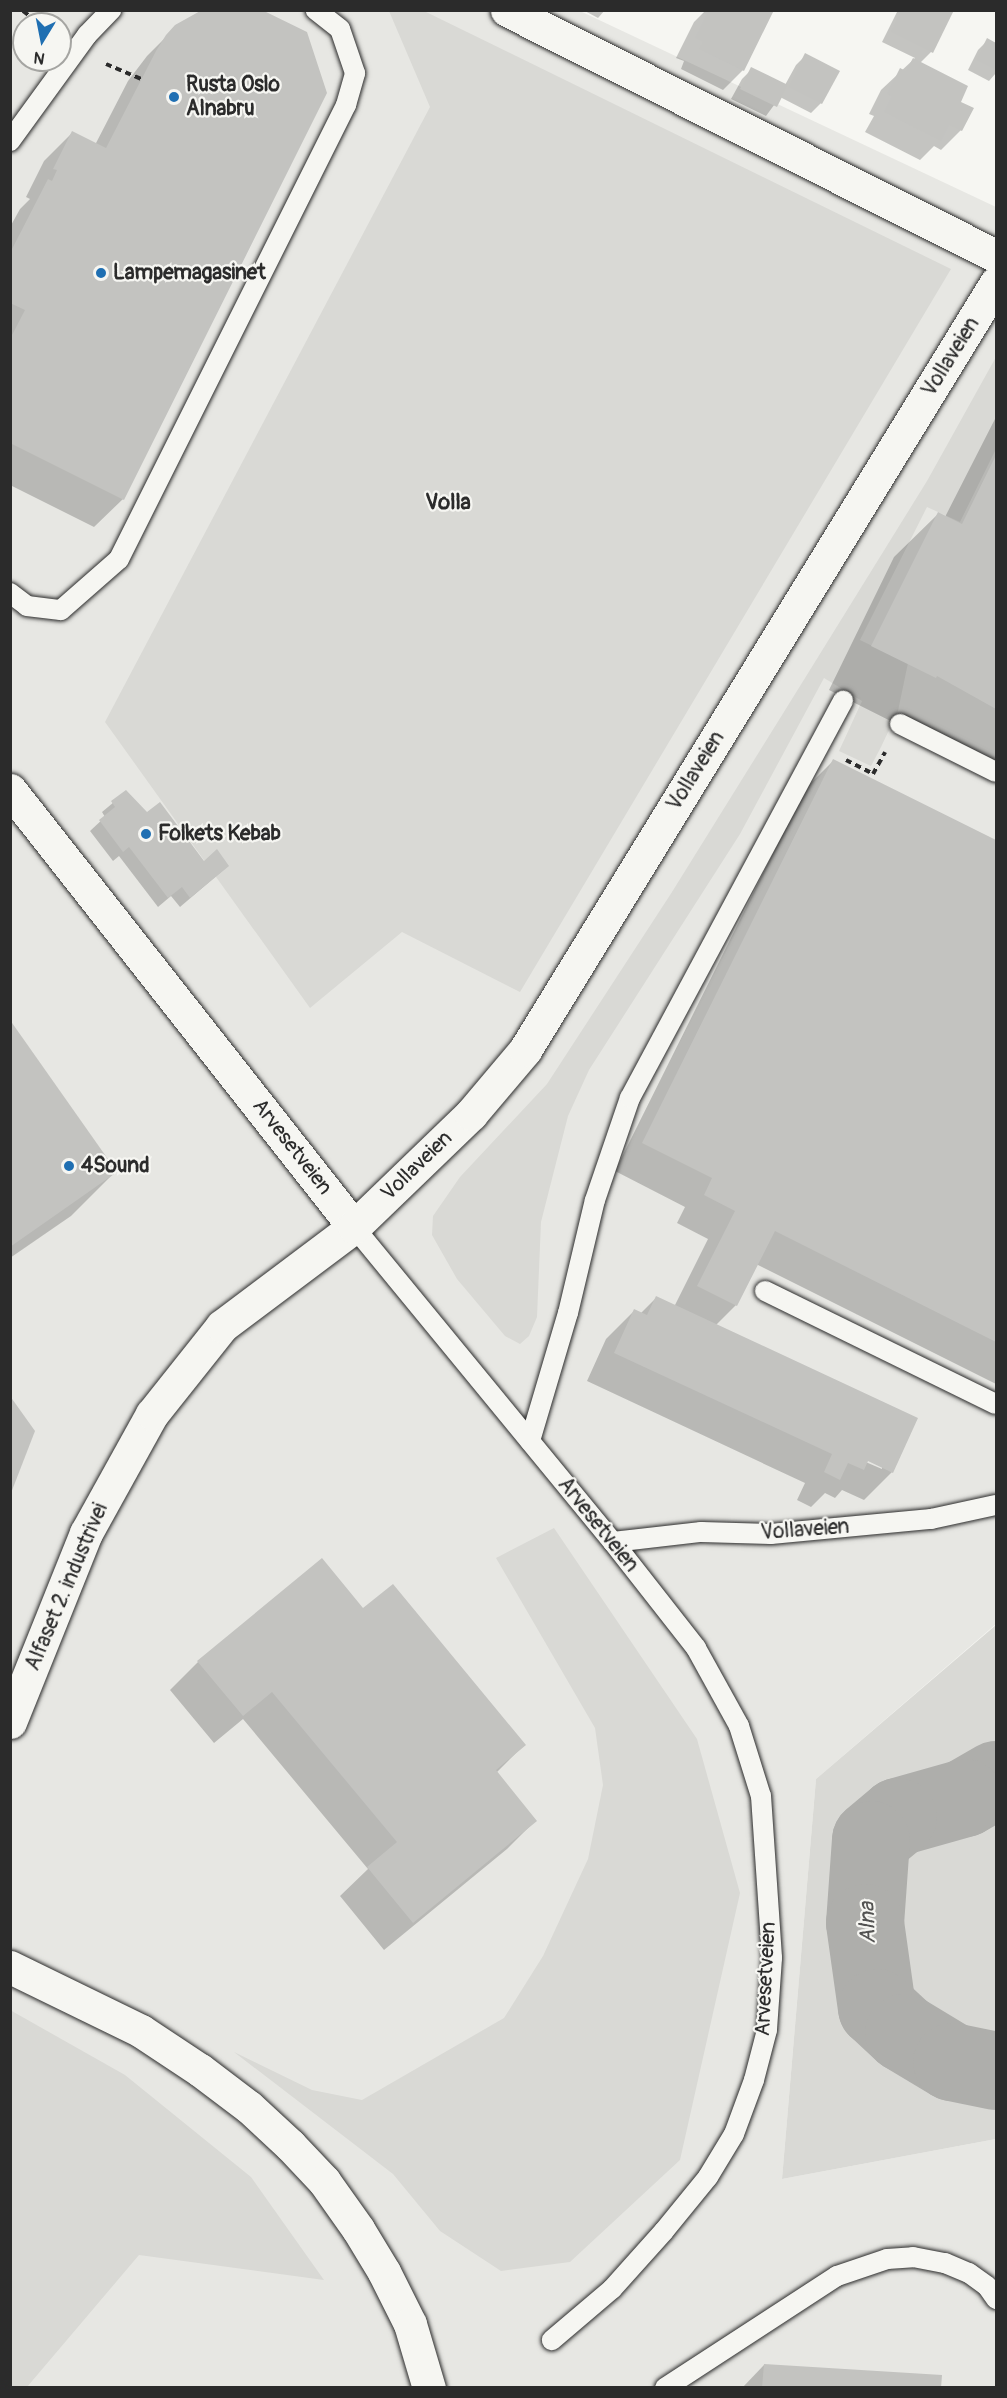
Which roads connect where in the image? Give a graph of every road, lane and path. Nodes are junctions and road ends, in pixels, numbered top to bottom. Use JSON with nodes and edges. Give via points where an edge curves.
{"nodes":[{"id":1,"x":111,"y":10,"type":"edge"},
{"id":2,"x":316,"y":10,"type":"edge"},
{"id":3,"x":507,"y":10,"type":"edge"},
{"id":4,"x":10,"y":141,"type":"edge"},
{"id":5,"x":996,"y":256,"type":"edge"},
{"id":6,"x":996,"y":283,"type":"edge"},
{"id":7,"x":10,"y":593,"type":"edge"},
{"id":8,"x":843,"y":700,"type":"dead end"},
{"id":9,"x":900,"y":724,"type":"dead end"},
{"id":10,"x":885,"y":750,"type":"dead end"},
{"id":11,"x":836,"y":754,"type":"dead end"},
{"id":12,"x":996,"y":772,"type":"edge"},
{"id":13,"x":10,"y":790,"type":"edge"},
{"id":14,"x":354,"y":1227,"type":"junction"},
{"id":15,"x":765,"y":1292,"type":"dead end"},
{"id":16,"x":996,"y":1404,"type":"edge"},
{"id":17,"x":530,"y":1441,"type":"junction"},
{"id":18,"x":996,"y":1505,"type":"edge"},
{"id":19,"x":613,"y":1542,"type":"junction"},
{"id":20,"x":10,"y":1722,"type":"edge"},
{"id":21,"x":10,"y":1967,"type":"edge"},
{"id":22,"x":996,"y":2299,"type":"edge"},
{"id":23,"x":552,"y":2340,"type":"dead end"},
{"id":24,"x":428,"y":2383,"type":"edge"},
{"id":25,"x":665,"y":2388,"type":"edge"}],
"edges":[{"from":1,"to":4,"type":"lane","via":[[87,35]]},
{"from":2,"to":7,"type":"lane","via":[[340,29],[355,73],[346,105],[118,559],[61,610],[27,606]]},
{"from":3,"to":5,"type":"street"},
{"from":6,"to":14,"type":"street","name":"Vollaveien","via":[[525,1050],[471,1114]]},
{"from":8,"to":17,"type":"lane","via":[[630,1098],[595,1200],[568,1313]]},
{"from":9,"to":12,"type":"lane"},
{"from":10,"to":11,"type":"path","via":[[873,774]]},
{"from":13,"to":14,"type":"street","name":"Arvesetveien"},
{"from":14,"to":17,"type":"lane","name":"Arvesetveien"},
{"from":14,"to":20,"type":"street","name":"Alfaset 2. industrivei","via":[[222,1326],[152,1414],[86,1533]]},
{"from":15,"to":16,"type":"lane"},
{"from":17,"to":19,"type":"lane","name":"Arvesetveien"},
{"from":18,"to":19,"type":"lane","name":"Vollaveien","via":[[931,1520],[771,1534],[701,1532]]},
{"from":19,"to":23,"type":"lane","name":"Arvesetveien","via":[[696,1648],[740,1726],[761,1796],[772,1958],[767,2030],[734,2134],[708,2177],[612,2289]]},
{"from":21,"to":24,"type":"street","via":[[141,2031],[241,2101],[290,2145],[324,2181],[374,2254],[410,2324]]},
{"from":22,"to":25,"type":"lane","via":[[987,2286],[969,2273],[945,2263],[913,2257],[887,2259],[837,2276]]}]}
